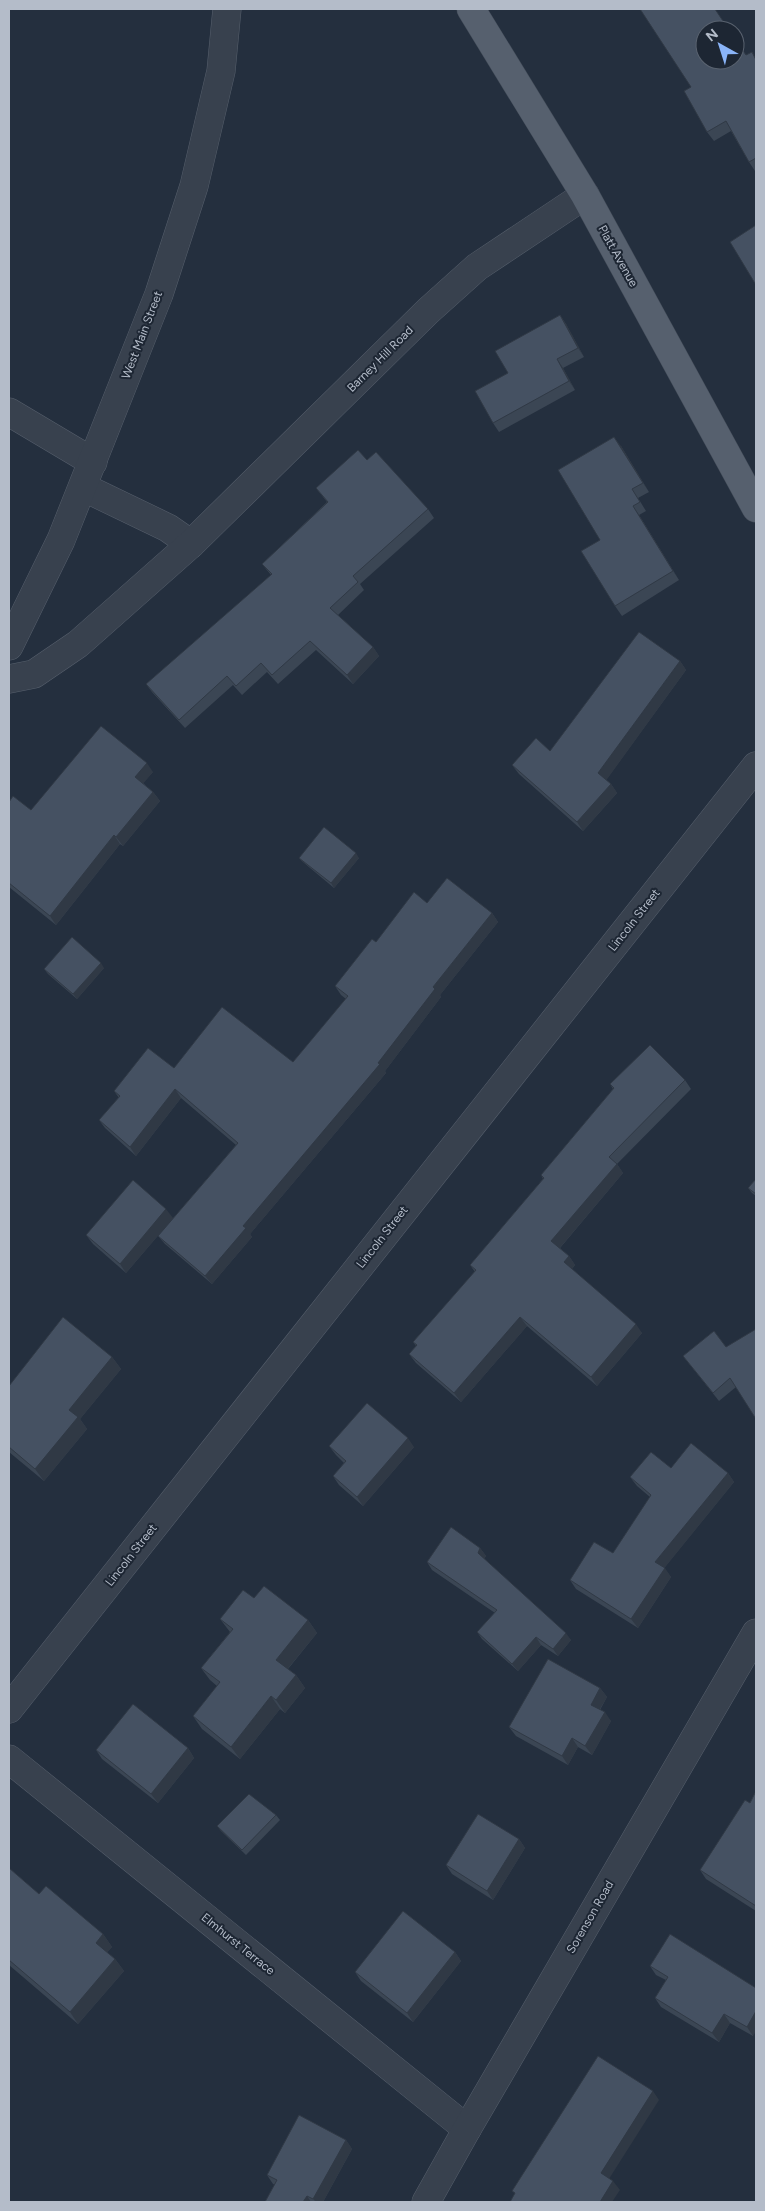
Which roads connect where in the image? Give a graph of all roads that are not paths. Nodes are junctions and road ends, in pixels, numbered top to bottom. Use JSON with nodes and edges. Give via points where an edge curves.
{"nodes":[{"id":1,"x":227,"y":9,"type":"edge"},
{"id":2,"x":471,"y":9,"type":"edge"},
{"id":3,"x":585,"y":195,"type":"junction"},
{"id":4,"x":9,"y":412,"type":"edge"},
{"id":5,"x":93,"y":462,"type":"junction"},
{"id":6,"x":83,"y":487,"type":"junction"},
{"id":7,"x":756,"y":508,"type":"edge"},
{"id":8,"x":191,"y":544,"type":"junction"},
{"id":9,"x":9,"y":646,"type":"edge"},
{"id":10,"x":9,"y":679,"type":"edge"},
{"id":11,"x":756,"y":766,"type":"edge"},
{"id":12,"x":756,"y":1633,"type":"edge"},
{"id":13,"x":9,"y":1708,"type":"edge"},
{"id":14,"x":9,"y":1759,"type":"edge"},
{"id":15,"x":467,"y":2128,"type":"junction"},
{"id":16,"x":426,"y":2202,"type":"edge"}],
"edges":[{"from":1,"to":5,"type":"street","name":"West Main Street","via":[[221,71],[194,186],[159,294]]},
{"from":2,"to":3,"type":"main road","name":"Platt Avenue"},
{"from":3,"to":7,"type":"main road","name":"Platt Avenue"},
{"from":3,"to":8,"type":"street","name":"Barney Hill Road","via":[[477,267]]},
{"from":4,"to":5,"type":"street"},
{"from":5,"to":6,"type":"street","name":"West Main Street"},
{"from":6,"to":8,"type":"street","via":[[168,528]]},
{"from":6,"to":9,"type":"street","name":"West Main Street"},
{"from":8,"to":10,"type":"street","name":"Barney Hill Road","via":[[78,644],[34,674]]},
{"from":11,"to":13,"type":"street","name":"Lincoln Street"},
{"from":12,"to":15,"type":"street","name":"Sorenson Road"},
{"from":14,"to":15,"type":"street","name":"Elmhurst Terrace"},
{"from":15,"to":16,"type":"street","name":"Sorenson Road"}]}
